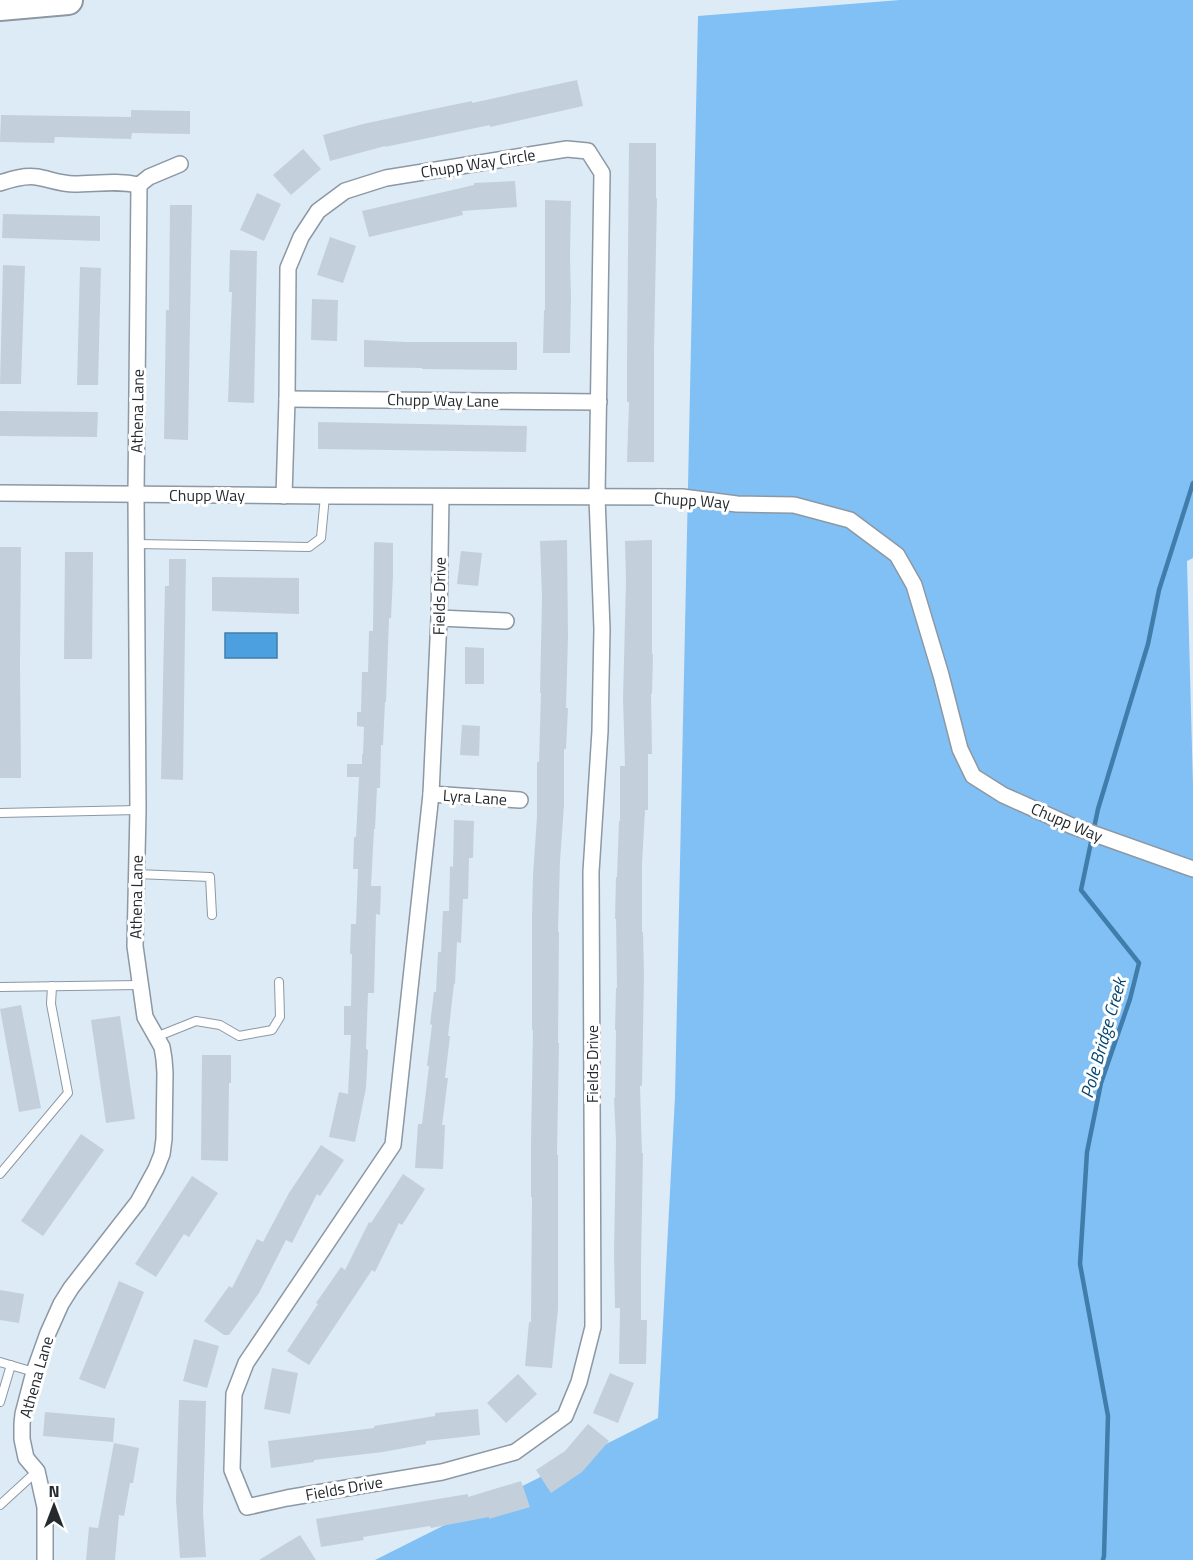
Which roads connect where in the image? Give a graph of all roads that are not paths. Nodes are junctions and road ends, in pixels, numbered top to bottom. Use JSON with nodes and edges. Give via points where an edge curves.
{"nodes":[{"id":1,"x":68,"y":0,"type":"edge"},
{"id":2,"x":0,"y":6,"type":"edge"},
{"id":3,"x":180,"y":164,"type":"dead end"},
{"id":4,"x":0,"y":183,"type":"edge"},
{"id":5,"x":139,"y":185,"type":"junction"},
{"id":6,"x":287,"y":399,"type":"junction"},
{"id":7,"x":599,"y":402,"type":"junction"},
{"id":8,"x":0,"y":493,"type":"edge"},
{"id":9,"x":136,"y":495,"type":"junction"},
{"id":10,"x":284,"y":496,"type":"junction"},
{"id":11,"x":325,"y":496,"type":"junction"},
{"id":12,"x":441,"y":497,"type":"junction"},
{"id":13,"x":597,"y":497,"type":"junction"},
{"id":14,"x":136,"y":544,"type":"junction"},
{"id":15,"x":439,"y":618,"type":"junction"},
{"id":16,"x":506,"y":621,"type":"dead end"},
{"id":17,"x":430,"y":794,"type":"junction"},
{"id":18,"x":520,"y":800,"type":"dead end"},
{"id":19,"x":138,"y":810,"type":"junction"},
{"id":20,"x":0,"y":813,"type":"edge"},
{"id":21,"x":1193,"y":869,"type":"edge"},
{"id":22,"x":136,"y":874,"type":"junction"},
{"id":23,"x":212,"y":915,"type":"dead end"},
{"id":24,"x":279,"y":982,"type":"dead end"},
{"id":25,"x":140,"y":985,"type":"junction"},
{"id":26,"x":52,"y":986,"type":"junction"},
{"id":27,"x":0,"y":987,"type":"edge"},
{"id":28,"x":156,"y":1037,"type":"junction"},
{"id":29,"x":0,"y":1174,"type":"edge"},
{"id":30,"x":0,"y":1362,"type":"edge"},
{"id":31,"x":11,"y":1365,"type":"junction"},
{"id":32,"x":34,"y":1372,"type":"junction"},
{"id":33,"x":0,"y":1402,"type":"edge"},
{"id":34,"x":37,"y":1471,"type":"junction"},
{"id":35,"x":0,"y":1505,"type":"edge"},
{"id":36,"x":45,"y":1560,"type":"edge"}],
"edges":[{"from":1,"to":2,"type":"highway"},
{"from":3,"to":5,"type":"street"},
{"from":4,"to":5,"type":"street","via":[[34,177],[72,184]]},
{"from":5,"to":9,"type":"street","name":"Athena Lane"},
{"from":6,"to":7,"type":"street","name":"Chupp Way Lane"},
{"from":6,"to":7,"type":"street","name":"Chupp Way Circle","via":[[288,268],[318,211],[345,191],[386,178],[567,149],[588,151],[602,173]]},
{"from":6,"to":10,"type":"street","name":"Chupp Way Circle"},
{"from":7,"to":13,"type":"street","name":"Chupp Way Circle"},
{"from":8,"to":9,"type":"street","name":"Chupp Way"},
{"from":9,"to":10,"type":"street","name":"Chupp Way"},
{"from":9,"to":14,"type":"street","name":"Athena Lane"},
{"from":10,"to":11,"type":"street","name":"Chupp Way"},
{"from":11,"to":12,"type":"street","name":"Chupp Way"},
{"from":11,"to":14,"type":"lane","via":[[321,538],[309,547]]},
{"from":12,"to":13,"type":"street","name":"Chupp Way"},
{"from":12,"to":15,"type":"street","name":"Fields Drive"},
{"from":13,"to":17,"type":"street","name":"Fields Drive","via":[[602,629],[591,872],[593,1327],[579,1382],[566,1416],[515,1452],[442,1472],[247,1507],[232,1470],[234,1394],[246,1364],[393,1145]]},
{"from":13,"to":21,"type":"street","name":"Chupp Way","via":[[682,497],[737,504],[794,505],[850,520],[897,555],[914,585],[960,748],[973,776],[1003,795],[1072,826]]},
{"from":14,"to":19,"type":"street","name":"Athena Lane"},
{"from":15,"to":16,"type":"street"},
{"from":15,"to":17,"type":"street","name":"Fields Drive"},
{"from":17,"to":18,"type":"street","name":"Lyra Lane"},
{"from":19,"to":20,"type":"lane"},
{"from":19,"to":22,"type":"street","name":"Athena Lane"},
{"from":22,"to":23,"type":"lane","via":[[210,877]]},
{"from":22,"to":25,"type":"street","name":"Athena Lane","via":[[135,946]]},
{"from":24,"to":28,"type":"lane","via":[[280,1017],[272,1030],[239,1036],[220,1025],[196,1021]]},
{"from":25,"to":26,"type":"lane"},
{"from":25,"to":28,"type":"street","name":"Athena Lane","via":[[145,1017]]},
{"from":26,"to":27,"type":"lane"},
{"from":26,"to":29,"type":"lane","via":[[51,1004],[68,1093]]},
{"from":28,"to":32,"type":"street","name":"Athena Lane","via":[[162,1047],[165,1073],[162,1154],[138,1202],[61,1304]]},
{"from":30,"to":31,"type":"lane"},
{"from":31,"to":32,"type":"lane"},
{"from":31,"to":33,"type":"lane"},
{"from":32,"to":34,"type":"street","name":"Athena Lane","via":[[22,1424],[24,1453]]},
{"from":34,"to":35,"type":"lane"},
{"from":34,"to":36,"type":"street","name":"Athena Lane","via":[[45,1507]]}]}
